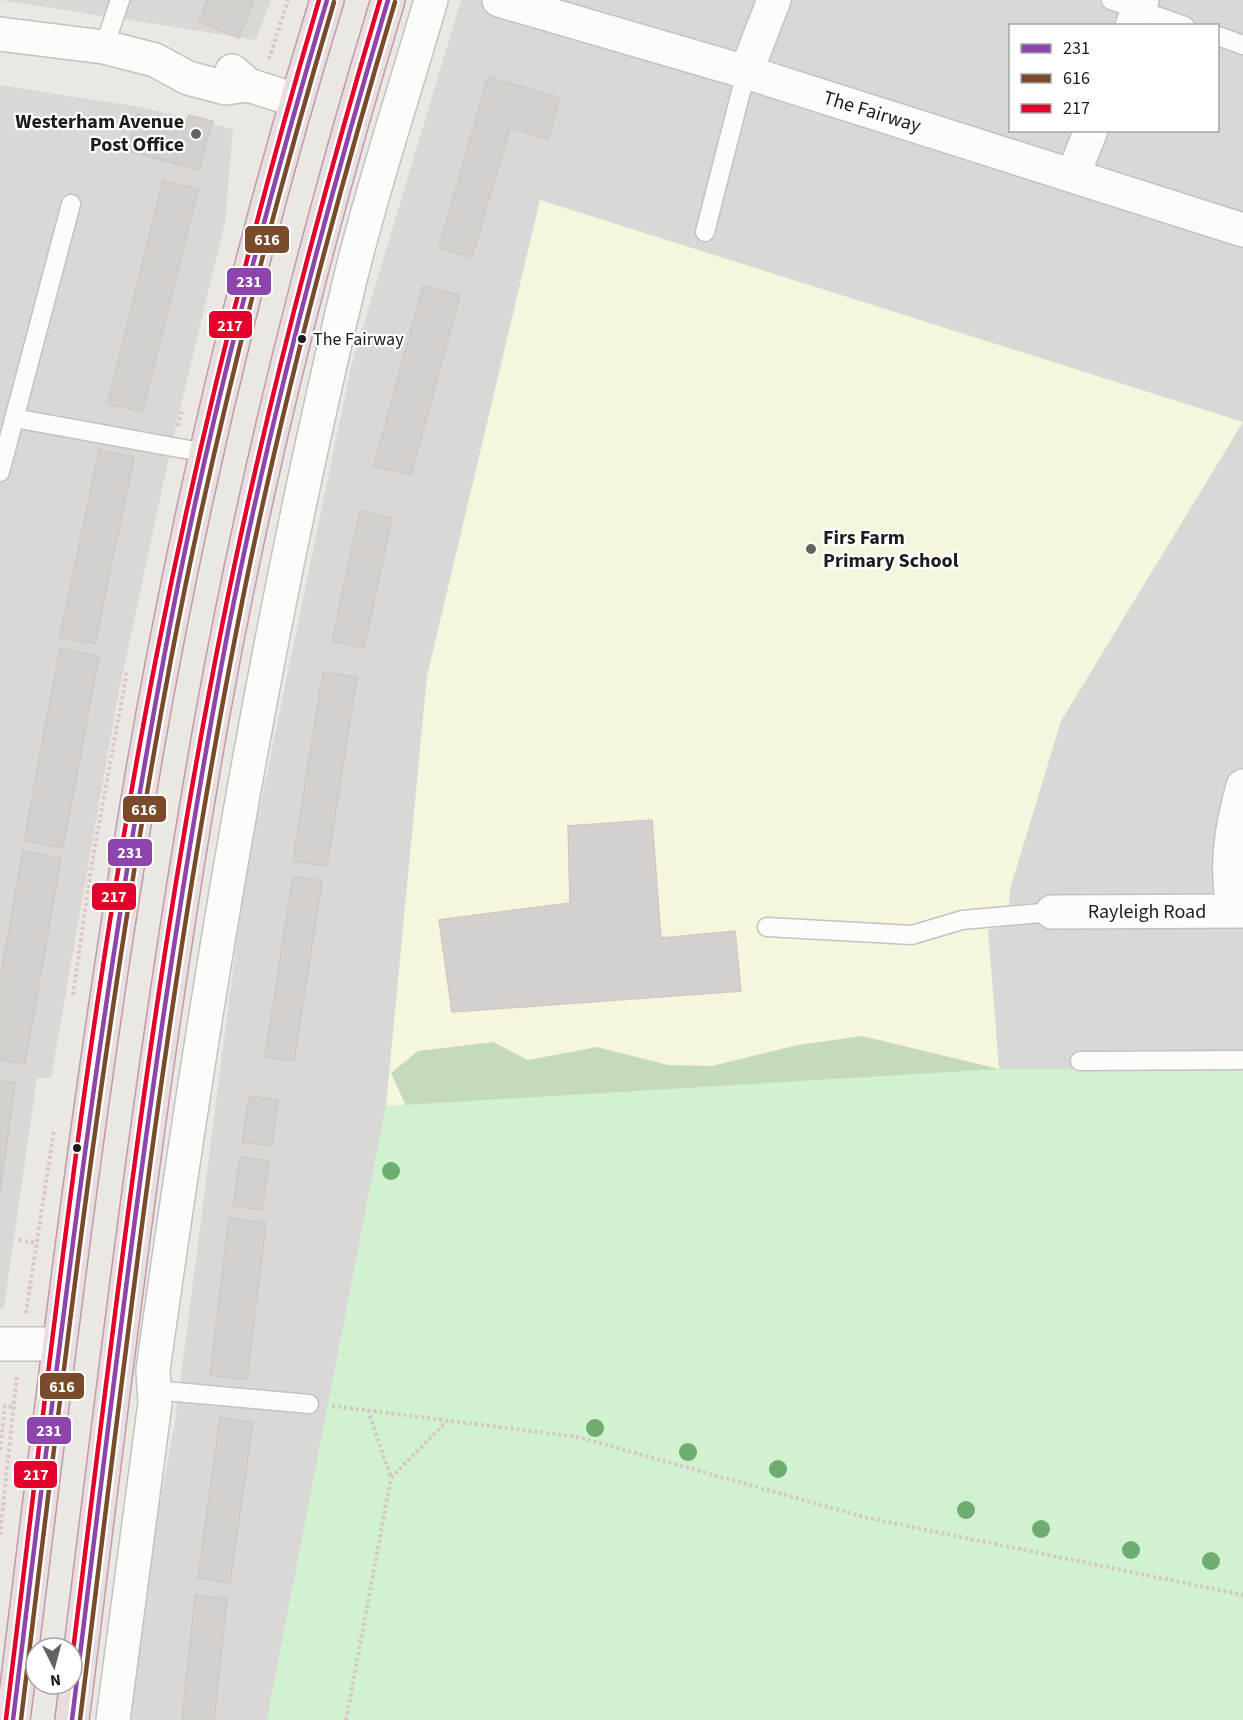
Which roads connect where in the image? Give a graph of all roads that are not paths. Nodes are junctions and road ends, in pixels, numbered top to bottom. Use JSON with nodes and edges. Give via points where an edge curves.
{"nodes":[{"id":1,"x":120,"y":0,"type":"edge"},
{"id":2,"x":327,"y":0,"type":"edge"},
{"id":3,"x":388,"y":0,"type":"edge"},
{"id":4,"x":431,"y":0,"type":"edge"},
{"id":5,"x":499,"y":0,"type":"edge"},
{"id":6,"x":774,"y":0,"type":"edge"},
{"id":7,"x":1131,"y":9,"type":"edge"},
{"id":8,"x":1179,"y":24,"type":"edge"},
{"id":9,"x":0,"y":34,"type":"edge"},
{"id":10,"x":1219,"y":36,"type":"edge"},
{"id":11,"x":1243,"y":45,"type":"edge"},
{"id":12,"x":104,"y":47,"type":"junction"},
{"id":13,"x":746,"y":72,"type":"junction"},
{"id":14,"x":296,"y":100,"type":"junction"},
{"id":15,"x":1090,"y":132,"type":"edge"},
{"id":16,"x":1073,"y":175,"type":"junction"},
{"id":17,"x":71,"y":204,"type":"dead end"},
{"id":18,"x":1243,"y":230,"type":"edge"},
{"id":19,"x":705,"y":232,"type":"dead end"},
{"id":20,"x":14,"y":418,"type":"junction"},
{"id":21,"x":206,"y":453,"type":"junction"},
{"id":22,"x":0,"y":472,"type":"edge"},
{"id":23,"x":1243,"y":786,"type":"edge"},
{"id":24,"x":1239,"y":911,"type":"edge"},
{"id":25,"x":1052,"y":912,"type":"joint"},
{"id":26,"x":768,"y":927,"type":"dead end"},
{"id":27,"x":158,"y":1059,"type":"junction"},
{"id":28,"x":1243,"y":1059,"type":"edge"},
{"id":29,"x":1080,"y":1061,"type":"dead end"},
{"id":30,"x":196,"y":1064,"type":"junction"},
{"id":31,"x":58,"y":1344,"type":"junction"},
{"id":32,"x":9,"y":1357,"type":"edge"},
{"id":33,"x":154,"y":1390,"type":"junction"},
{"id":34,"x":309,"y":1404,"type":"road end"},
{"id":35,"x":13,"y":1720,"type":"edge"},
{"id":36,"x":72,"y":1720,"type":"edge"},
{"id":37,"x":113,"y":1720,"type":"edge"}],
"edges":[{"from":1,"to":12,"type":"lane"},
{"from":2,"to":14,"type":"highway"},
{"from":3,"to":27,"type":"highway","via":[[316,246],[263,465],[213,714]]},
{"from":4,"to":30,"type":"street","via":[[350,279],[308,460]]},
{"from":5,"to":13,"type":"street","name":"The Fairway"},
{"from":6,"to":13,"type":"street"},
{"from":7,"to":8,"type":"lane"},
{"from":9,"to":12,"type":"street"},
{"from":10,"to":11,"type":"lane"},
{"from":12,"to":14,"type":"street","via":[[155,60],[201,61],[256,74]]},
{"from":13,"to":16,"type":"street","name":"The Fairway"},
{"from":13,"to":19,"type":"lane"},
{"from":14,"to":21,"type":"highway"},
{"from":15,"to":16,"type":"street"},
{"from":16,"to":18,"type":"street","name":"The Fairway"},
{"from":17,"to":20,"type":"lane"},
{"from":20,"to":21,"type":"lane"},
{"from":20,"to":22,"type":"lane"},
{"from":21,"to":31,"type":"highway","via":[[155,703],[126,873]]},
{"from":23,"to":24,"type":"street","via":[[1231,827],[1228,866]]},
{"from":24,"to":25,"type":"street","name":"Rayleigh Road"},
{"from":25,"to":26,"type":"lane","via":[[962,920],[912,935]]},
{"from":27,"to":30,"type":"street"},
{"from":27,"to":36,"type":"highway"},
{"from":28,"to":29,"type":"lane"},
{"from":30,"to":33,"type":"street","via":[[153,1370]]},
{"from":31,"to":32,"type":"street"},
{"from":31,"to":35,"type":"highway"},
{"from":33,"to":34,"type":"lane"},
{"from":33,"to":37,"type":"street"}]}
